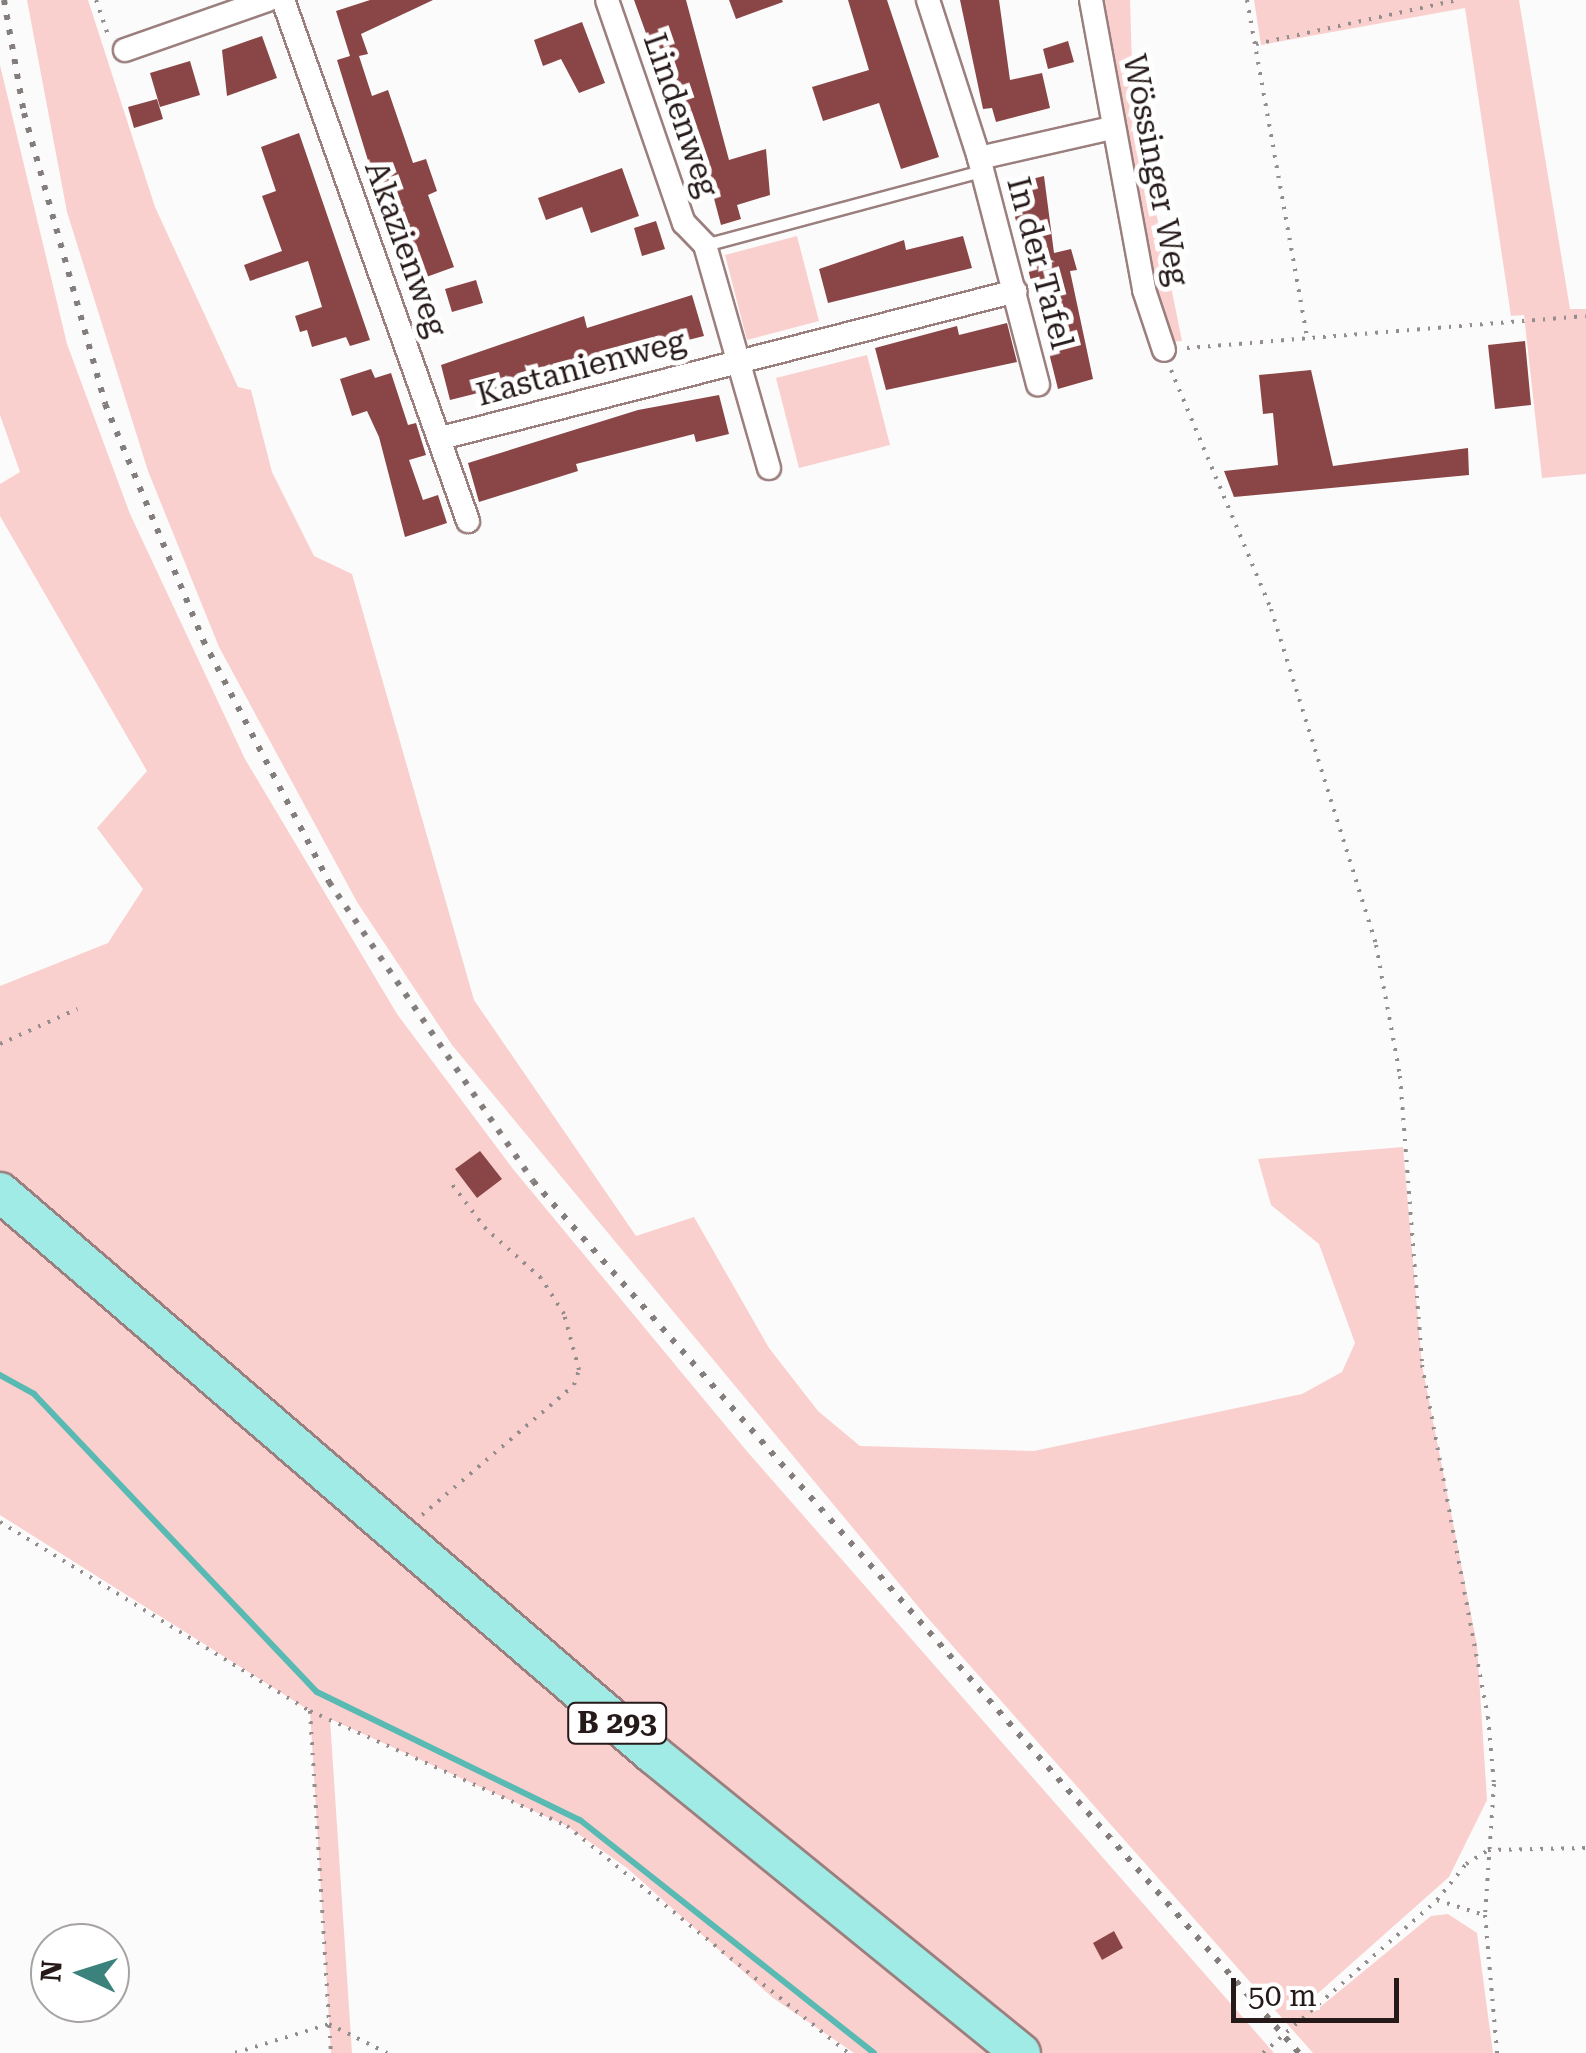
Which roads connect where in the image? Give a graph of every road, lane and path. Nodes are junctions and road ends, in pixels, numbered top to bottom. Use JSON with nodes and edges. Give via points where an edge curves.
{"nodes":[{"id":1,"x":96,"y":0,"type":"edge"},
{"id":2,"x":268,"y":0,"type":"edge"},
{"id":3,"x":283,"y":0,"type":"edge"},
{"id":4,"x":607,"y":0,"type":"edge"},
{"id":5,"x":928,"y":0,"type":"edge"},
{"id":6,"x":1091,"y":0,"type":"edge"},
{"id":7,"x":1247,"y":0,"type":"edge"},
{"id":8,"x":1456,"y":0,"type":"edge"},
{"id":9,"x":1254,"y":44,"type":"junction"},
{"id":10,"x":125,"y":50,"type":"joint"},
{"id":11,"x":1111,"y":128,"type":"junction"},
{"id":12,"x":981,"y":165,"type":"junction"},
{"id":13,"x":705,"y":245,"type":"junction"},
{"id":14,"x":1016,"y":290,"type":"junction"},
{"id":15,"x":1586,"y":316,"type":"edge"},
{"id":16,"x":1307,"y":338,"type":"junction"},
{"id":17,"x":1164,"y":350,"type":"junction"},
{"id":18,"x":738,"y":361,"type":"junction"},
{"id":19,"x":1038,"y":384,"type":"dead end"},
{"id":20,"x":441,"y":438,"type":"junction"},
{"id":21,"x":769,"y":468,"type":"dead end"},
{"id":22,"x":468,"y":520,"type":"dead end"},
{"id":23,"x":77,"y":1009,"type":"dead end"},
{"id":24,"x":0,"y":1044,"type":"edge"},
{"id":25,"x":452,"y":1183,"type":"dead end"},
{"id":26,"x":0,"y":1192,"type":"edge"},
{"id":27,"x":0,"y":1522,"type":"edge"},
{"id":28,"x":398,"y":1532,"type":"junction"},
{"id":29,"x":310,"y":1711,"type":"junction"},
{"id":30,"x":1586,"y":1848,"type":"edge"},
{"id":31,"x":1488,"y":1850,"type":"junction"},
{"id":32,"x":1437,"y":1900,"type":"junction"},
{"id":33,"x":1484,"y":1915,"type":"junction"},
{"id":34,"x":329,"y":2024,"type":"junction"},
{"id":35,"x":236,"y":2053,"type":"edge"},
{"id":36,"x":332,"y":2053,"type":"edge"},
{"id":37,"x":386,"y":2053,"type":"edge"},
{"id":38,"x":848,"y":2053,"type":"edge"},
{"id":39,"x":1021,"y":2053,"type":"edge"},
{"id":40,"x":1264,"y":2053,"type":"edge"},
{"id":41,"x":1497,"y":2053,"type":"edge"}],
"edges":[{"from":1,"to":10,"type":"path","via":[[102,32]]},
{"from":2,"to":10,"type":"street"},
{"from":3,"to":20,"type":"street","name":"Akazienweg"},
{"from":4,"to":13,"type":"street","name":"Lindenweg","via":[[684,223]]},
{"from":5,"to":12,"type":"street","name":"In der Tafel"},
{"from":6,"to":11,"type":"street","name":"Wössinger Weg"},
{"from":7,"to":9,"type":"path"},
{"from":8,"to":9,"type":"path"},
{"from":9,"to":16,"type":"path"},
{"from":11,"to":12,"type":"street","name":"In der Tafel"},
{"from":11,"to":17,"type":"street","name":"Wössinger Weg","via":[[1144,290]]},
{"from":12,"to":13,"type":"lane"},
{"from":12,"to":14,"type":"street","name":"In der Tafel"},
{"from":13,"to":18,"type":"street","name":"Kastanienweg"},
{"from":14,"to":18,"type":"street","name":"Kastanienweg"},
{"from":14,"to":19,"type":"street","name":"In der Tafel"},
{"from":15,"to":16,"type":"path"},
{"from":16,"to":17,"type":"path"},
{"from":17,"to":31,"type":"path","via":[[1314,729],[1376,946],[1400,1076],[1422,1365],[1488,1717]]},
{"from":18,"to":20,"type":"street","name":"Kastanienweg"},
{"from":18,"to":21,"type":"street","name":"Kastanienweg"},
{"from":20,"to":22,"type":"street","name":"Akazienweg"},
{"from":23,"to":24,"type":"path"},
{"from":25,"to":28,"type":"path","via":[[486,1229],[541,1278],[564,1314],[579,1370],[574,1386]]},
{"from":26,"to":28,"type":"main road","number":"B 293"},
{"from":27,"to":29,"type":"path"},
{"from":28,"to":39,"type":"main road","number":"B 293","via":[[653,1754]]},
{"from":29,"to":34,"type":"path"},
{"from":29,"to":38,"type":"path","via":[[567,1826]]},
{"from":30,"to":31,"type":"path"},
{"from":31,"to":32,"type":"path"},
{"from":31,"to":33,"type":"path"},
{"from":32,"to":33,"type":"path"},
{"from":32,"to":40,"type":"path"},
{"from":33,"to":41,"type":"path"},
{"from":34,"to":35,"type":"path"},
{"from":34,"to":36,"type":"path"},
{"from":34,"to":37,"type":"path"}]}
